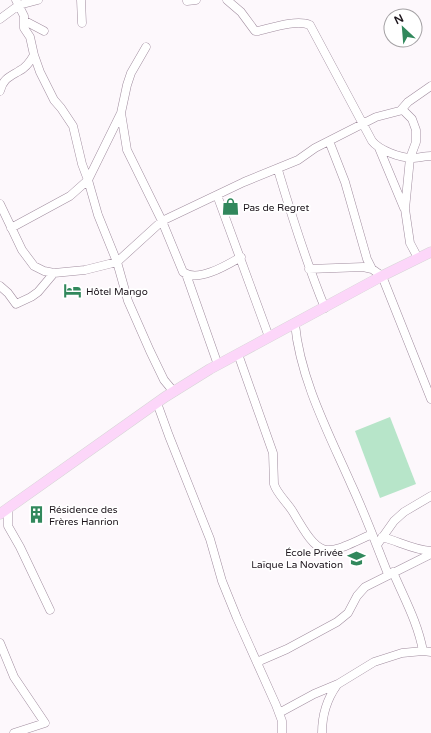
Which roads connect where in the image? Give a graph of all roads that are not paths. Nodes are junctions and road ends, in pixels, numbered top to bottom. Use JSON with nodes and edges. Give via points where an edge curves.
{"nodes":[{"id":1,"x":38,"y":0,"type":"edge"},
{"id":2,"x":81,"y":0,"type":"edge"},
{"id":3,"x":196,"y":0,"type":"edge"},
{"id":4,"x":227,"y":0,"type":"edge"},
{"id":5,"x":187,"y":1,"type":"dead end"},
{"id":6,"x":18,"y":3,"type":"edge"},
{"id":7,"x":0,"y":19,"type":"edge"},
{"id":8,"x":25,"y":21,"type":"junction"},
{"id":9,"x":82,"y":23,"type":"dead end"},
{"id":10,"x":44,"y":31,"type":"dead end"},
{"id":11,"x":146,"y":47,"type":"dead end"},
{"id":12,"x":34,"y":55,"type":"junction"},
{"id":13,"x":431,"y":86,"type":"edge"},
{"id":14,"x":0,"y":91,"type":"edge"},
{"id":15,"x":401,"y":110,"type":"junction"},
{"id":16,"x":121,"y":113,"type":"junction"},
{"id":17,"x":362,"y":123,"type":"junction"},
{"id":18,"x":329,"y":141,"type":"junction"},
{"id":19,"x":416,"y":142,"type":"junction"},
{"id":20,"x":379,"y":148,"type":"junction"},
{"id":21,"x":428,"y":156,"type":"edge"},
{"id":22,"x":410,"y":158,"type":"junction"},
{"id":23,"x":278,"y":170,"type":"junction"},
{"id":24,"x":88,"y":180,"type":"junction"},
{"id":25,"x":217,"y":195,"type":"junction"},
{"id":26,"x":0,"y":204,"type":"edge"},
{"id":27,"x":405,"y":209,"type":"junction"},
{"id":28,"x":162,"y":221,"type":"junction"},
{"id":29,"x":12,"y":228,"type":"junction"},
{"id":30,"x":431,"y":252,"type":"edge"},
{"id":31,"x":241,"y":257,"type":"junction"},
{"id":32,"x":418,"y":258,"type":"junction"},
{"id":33,"x":117,"y":262,"type":"junction"},
{"id":34,"x":309,"y":269,"type":"junction"},
{"id":35,"x":372,"y":269,"type":"junction"},
{"id":36,"x":54,"y":273,"type":"junction"},
{"id":37,"x":186,"y":274,"type":"junction"},
{"id":38,"x":382,"y":276,"type":"junction"},
{"id":39,"x":0,"y":286,"type":"edge"},
{"id":40,"x":325,"y":308,"type":"junction"},
{"id":41,"x":295,"y":324,"type":"junction"},
{"id":42,"x":269,"y":337,"type":"junction"},
{"id":43,"x":238,"y":354,"type":"junction"},
{"id":44,"x":218,"y":365,"type":"junction"},
{"id":45,"x":174,"y":392,"type":"junction"},
{"id":46,"x":431,"y":399,"type":"edge"},
{"id":47,"x":157,"y":403,"type":"junction"},
{"id":48,"x":431,"y":496,"type":"edge"},
{"id":49,"x":4,"y":511,"type":"edge"},
{"id":50,"x":372,"y":534,"type":"junction"},
{"id":51,"x":382,"y":537,"type":"junction"},
{"id":52,"x":377,"y":545,"type":"junction"},
{"id":53,"x":431,"y":551,"type":"edge"},
{"id":54,"x":431,"y":554,"type":"edge"},
{"id":55,"x":391,"y":573,"type":"junction"},
{"id":56,"x":50,"y":610,"type":"dead end"},
{"id":57,"x":0,"y":643,"type":"edge"},
{"id":58,"x":427,"y":652,"type":"edge"},
{"id":59,"x":256,"y":662,"type":"junction"},
{"id":60,"x":338,"y":684,"type":"junction"},
{"id":61,"x":279,"y":713,"type":"junction"},
{"id":62,"x":14,"y":733,"type":"edge"},
{"id":63,"x":282,"y":733,"type":"edge"},
{"id":64,"x":322,"y":733,"type":"edge"}],
"edges":[{"from":1,"to":6,"type":"street"},
{"from":2,"to":9,"type":"street"},
{"from":3,"to":5,"type":"street"},
{"from":4,"to":17,"type":"street","via":[[258,31],[279,25],[310,25]]},
{"from":6,"to":7,"type":"street"},
{"from":6,"to":8,"type":"street"},
{"from":8,"to":10,"type":"street"},
{"from":8,"to":12,"type":"street","via":[[24,28],[30,37]]},
{"from":11,"to":16,"type":"street","via":[[131,73]]},
{"from":12,"to":14,"type":"street","via":[[31,62],[10,75]]},
{"from":12,"to":24,"type":"street","via":[[52,97],[73,126]]},
{"from":13,"to":15,"type":"street"},
{"from":15,"to":17,"type":"street"},
{"from":15,"to":19,"type":"street","via":[[412,119],[416,130]]},
{"from":16,"to":24,"type":"street"},
{"from":16,"to":28,"type":"street","via":[[128,150]]},
{"from":17,"to":18,"type":"street"},
{"from":17,"to":20,"type":"street"},
{"from":18,"to":23,"type":"street"},
{"from":18,"to":35,"type":"street"},
{"from":19,"to":21,"type":"street"},
{"from":19,"to":22,"type":"street"},
{"from":20,"to":22,"type":"street"},
{"from":20,"to":27,"type":"street"},
{"from":21,"to":22,"type":"street"},
{"from":22,"to":27,"type":"street"},
{"from":23,"to":25,"type":"street"},
{"from":23,"to":34,"type":"street"},
{"from":24,"to":29,"type":"street","via":[[70,196]]},
{"from":24,"to":33,"type":"street","via":[[98,215]]},
{"from":25,"to":28,"type":"street"},
{"from":25,"to":31,"type":"street"},
{"from":26,"to":29,"type":"street"},
{"from":27,"to":32,"type":"street","via":[[410,243]]},
{"from":28,"to":33,"type":"street"},
{"from":28,"to":37,"type":"street","via":[[178,262]]},
{"from":29,"to":36,"type":"street","via":[[22,250],[34,266]]},
{"from":30,"to":32,"type":"main road"},
{"from":31,"to":37,"type":"street","via":[[212,273]]},
{"from":31,"to":42,"type":"street"},
{"from":32,"to":38,"type":"main road"},
{"from":33,"to":36,"type":"street","via":[[85,270]]},
{"from":33,"to":45,"type":"street","via":[[128,301],[164,380]]},
{"from":34,"to":35,"type":"street"},
{"from":34,"to":40,"type":"street"},
{"from":35,"to":38,"type":"street"},
{"from":36,"to":39,"type":"street","via":[[38,292],[16,304]]},
{"from":37,"to":44,"type":"street"},
{"from":38,"to":40,"type":"main road"},
{"from":38,"to":46,"type":"street"},
{"from":40,"to":41,"type":"main road"},
{"from":41,"to":42,"type":"main road"},
{"from":41,"to":50,"type":"street","via":[[313,396]]},
{"from":42,"to":43,"type":"main road"},
{"from":43,"to":44,"type":"main road"},
{"from":43,"to":50,"type":"street","via":[[273,453],[275,488],[289,505],[309,540],[322,550],[332,551]]},
{"from":44,"to":45,"type":"main road"},
{"from":45,"to":47,"type":"main road"},
{"from":47,"to":49,"type":"main road"},
{"from":47,"to":59,"type":"street","via":[[210,539],[225,588]]},
{"from":48,"to":51,"type":"street","via":[[404,512]]},
{"from":49,"to":56,"type":"street","via":[[8,526]]},
{"from":50,"to":52,"type":"street"},
{"from":51,"to":52,"type":"street"},
{"from":51,"to":53,"type":"street"},
{"from":52,"to":55,"type":"street"},
{"from":54,"to":55,"type":"street"},
{"from":55,"to":58,"type":"street","via":[[416,623]]},
{"from":55,"to":59,"type":"street","via":[[365,587],[348,613],[338,622]]},
{"from":57,"to":62,"type":"street","via":[[14,677],[45,723]]},
{"from":58,"to":60,"type":"street","via":[[402,653],[379,660]]},
{"from":59,"to":61,"type":"street"},
{"from":60,"to":61,"type":"street"},
{"from":60,"to":64,"type":"street","via":[[327,703]]},
{"from":61,"to":63,"type":"street"}]}
